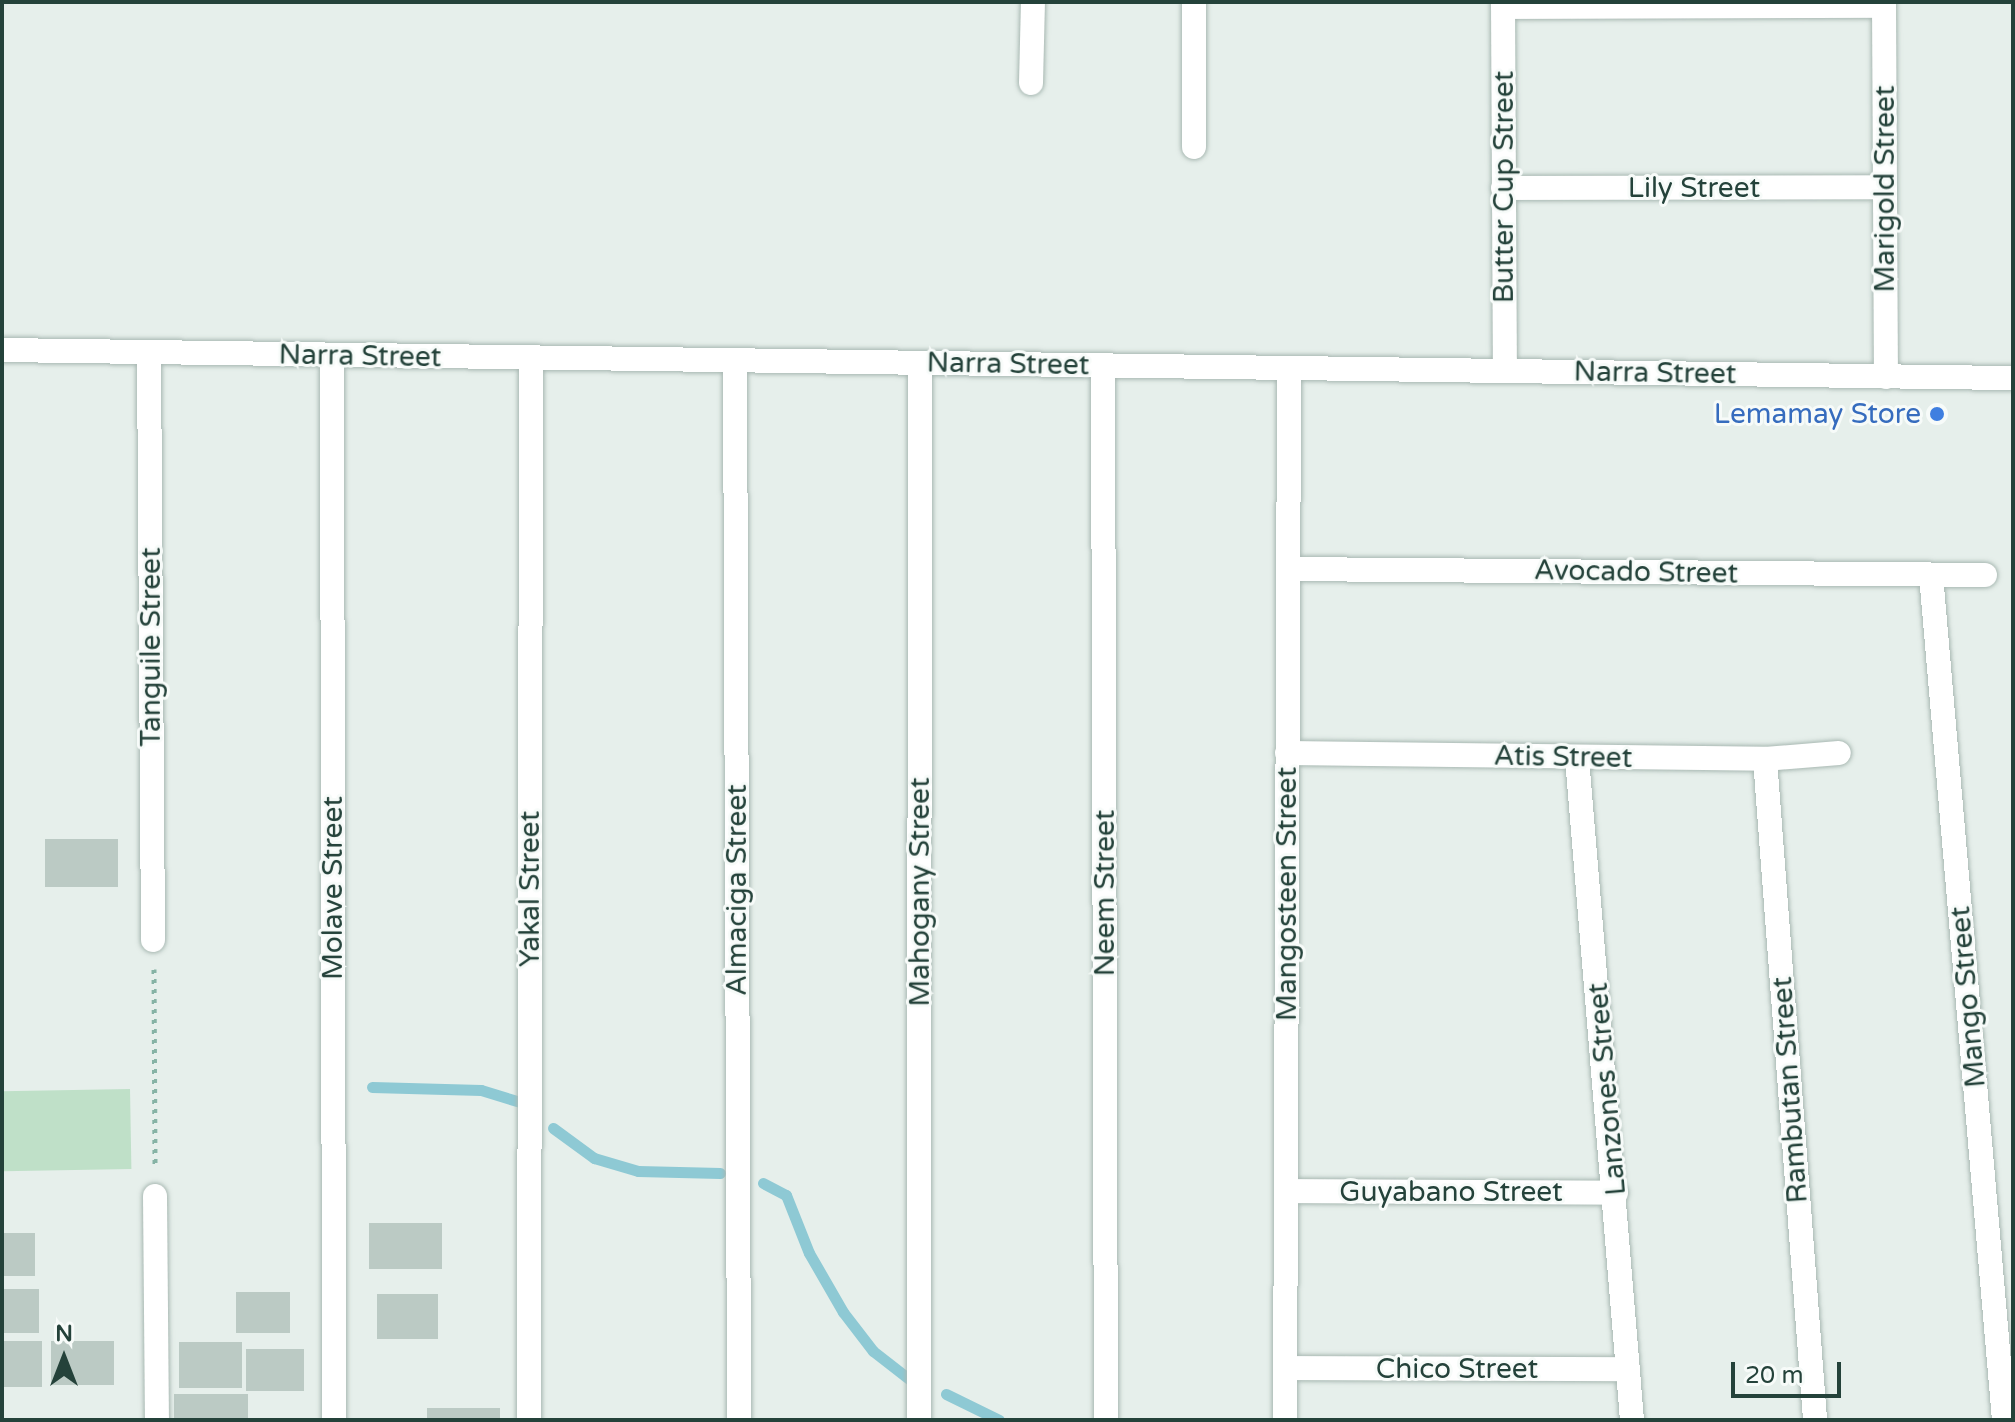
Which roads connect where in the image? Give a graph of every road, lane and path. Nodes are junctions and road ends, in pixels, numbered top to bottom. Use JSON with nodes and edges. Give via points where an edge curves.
{"nodes":[{"id":1,"x":1033,"y":2,"type":"edge"},
{"id":2,"x":1194,"y":2,"type":"edge"},
{"id":3,"x":1884,"y":4,"type":"edge"},
{"id":4,"x":1503,"y":5,"type":"edge"},
{"id":5,"x":1031,"y":83,"type":"dead end"},
{"id":6,"x":1194,"y":147,"type":"dead end"},
{"id":7,"x":1885,"y":187,"type":"junction"},
{"id":8,"x":1503,"y":188,"type":"junction"},
{"id":9,"x":2,"y":350,"type":"edge"},
{"id":10,"x":149,"y":353,"type":"junction"},
{"id":11,"x":332,"y":355,"type":"junction"},
{"id":12,"x":531,"y":358,"type":"junction"},
{"id":13,"x":735,"y":361,"type":"junction"},
{"id":14,"x":920,"y":363,"type":"junction"},
{"id":15,"x":1103,"y":366,"type":"junction"},
{"id":16,"x":1289,"y":368,"type":"junction"},
{"id":17,"x":1505,"y":371,"type":"junction"},
{"id":18,"x":1886,"y":377,"type":"junction"},
{"id":19,"x":2013,"y":378,"type":"edge"},
{"id":20,"x":1288,"y":569,"type":"junction"},
{"id":21,"x":1931,"y":575,"type":"junction"},
{"id":22,"x":1985,"y":575,"type":"dead end"},
{"id":23,"x":1287,"y":753,"type":"junction"},
{"id":24,"x":1839,"y":753,"type":"dead end"},
{"id":25,"x":1577,"y":758,"type":"junction"},
{"id":26,"x":1765,"y":759,"type":"junction"},
{"id":27,"x":153,"y":940,"type":"joint"},
{"id":28,"x":1286,"y":1191,"type":"junction"},
{"id":29,"x":1616,"y":1193,"type":"junction"},
{"id":30,"x":155,"y":1196,"type":"joint"},
{"id":31,"x":1285,"y":1368,"type":"junction"},
{"id":32,"x":1628,"y":1369,"type":"junction"},
{"id":33,"x":157,"y":1420,"type":"edge"},
{"id":34,"x":334,"y":1420,"type":"edge"},
{"id":35,"x":529,"y":1420,"type":"edge"},
{"id":36,"x":739,"y":1420,"type":"edge"},
{"id":37,"x":919,"y":1420,"type":"edge"},
{"id":38,"x":1106,"y":1420,"type":"edge"},
{"id":39,"x":1285,"y":1420,"type":"edge"},
{"id":40,"x":1632,"y":1420,"type":"edge"},
{"id":41,"x":1815,"y":1420,"type":"edge"},
{"id":42,"x":2004,"y":1420,"type":"edge"}],
"edges":[{"from":1,"to":5,"type":"street"},
{"from":2,"to":6,"type":"street"},
{"from":3,"to":4,"type":"street"},
{"from":3,"to":7,"type":"street","name":"Marigold Street"},
{"from":4,"to":8,"type":"street","name":"Butter Cup Street"},
{"from":7,"to":8,"type":"street","name":"Lily Street"},
{"from":7,"to":18,"type":"street","name":"Marigold Street"},
{"from":8,"to":17,"type":"street","name":"Butter Cup Street"},
{"from":9,"to":10,"type":"street","name":"Narra Street"},
{"from":10,"to":11,"type":"street","name":"Narra Street"},
{"from":10,"to":27,"type":"street","name":"Tanguile Street"},
{"from":11,"to":12,"type":"street","name":"Narra Street"},
{"from":11,"to":34,"type":"street","name":"Molave Street"},
{"from":12,"to":13,"type":"street","name":"Narra Street"},
{"from":12,"to":35,"type":"street","name":"Yakal Street"},
{"from":13,"to":14,"type":"street","name":"Narra Street"},
{"from":13,"to":36,"type":"street","name":"Almaciga Street"},
{"from":14,"to":15,"type":"street","name":"Narra Street"},
{"from":14,"to":37,"type":"street","name":"Mahogany Street"},
{"from":15,"to":16,"type":"street","name":"Narra Street"},
{"from":15,"to":38,"type":"street","name":"Neem Street"},
{"from":16,"to":17,"type":"street","name":"Narra Street"},
{"from":16,"to":20,"type":"street","name":"Mangosteen Street"},
{"from":17,"to":18,"type":"street","name":"Narra Street"},
{"from":18,"to":19,"type":"street","name":"Narra Street"},
{"from":20,"to":21,"type":"street","name":"Avocado Street"},
{"from":20,"to":23,"type":"street","name":"Mangosteen Street"},
{"from":21,"to":22,"type":"street","name":"Avocado Street"},
{"from":21,"to":42,"type":"street","name":"Mango Street"},
{"from":23,"to":25,"type":"street","name":"Atis Street"},
{"from":23,"to":28,"type":"street","name":"Mangosteen Street"},
{"from":24,"to":26,"type":"street","name":"Atis Street"},
{"from":25,"to":26,"type":"street","name":"Atis Street"},
{"from":25,"to":29,"type":"street","name":"Lanzones Street"},
{"from":26,"to":41,"type":"street","name":"Rambutan Street"},
{"from":27,"to":30,"type":"path"},
{"from":28,"to":29,"type":"street","name":"Guyabano Street"},
{"from":28,"to":31,"type":"street","name":"Mangosteen Street"},
{"from":29,"to":32,"type":"street","name":"Lanzones Street"},
{"from":30,"to":33,"type":"street"},
{"from":31,"to":32,"type":"street","name":"Chico Street"},
{"from":31,"to":39,"type":"street","name":"Mangosteen Street"},
{"from":32,"to":40,"type":"street","name":"Lanzones Street"}]}
